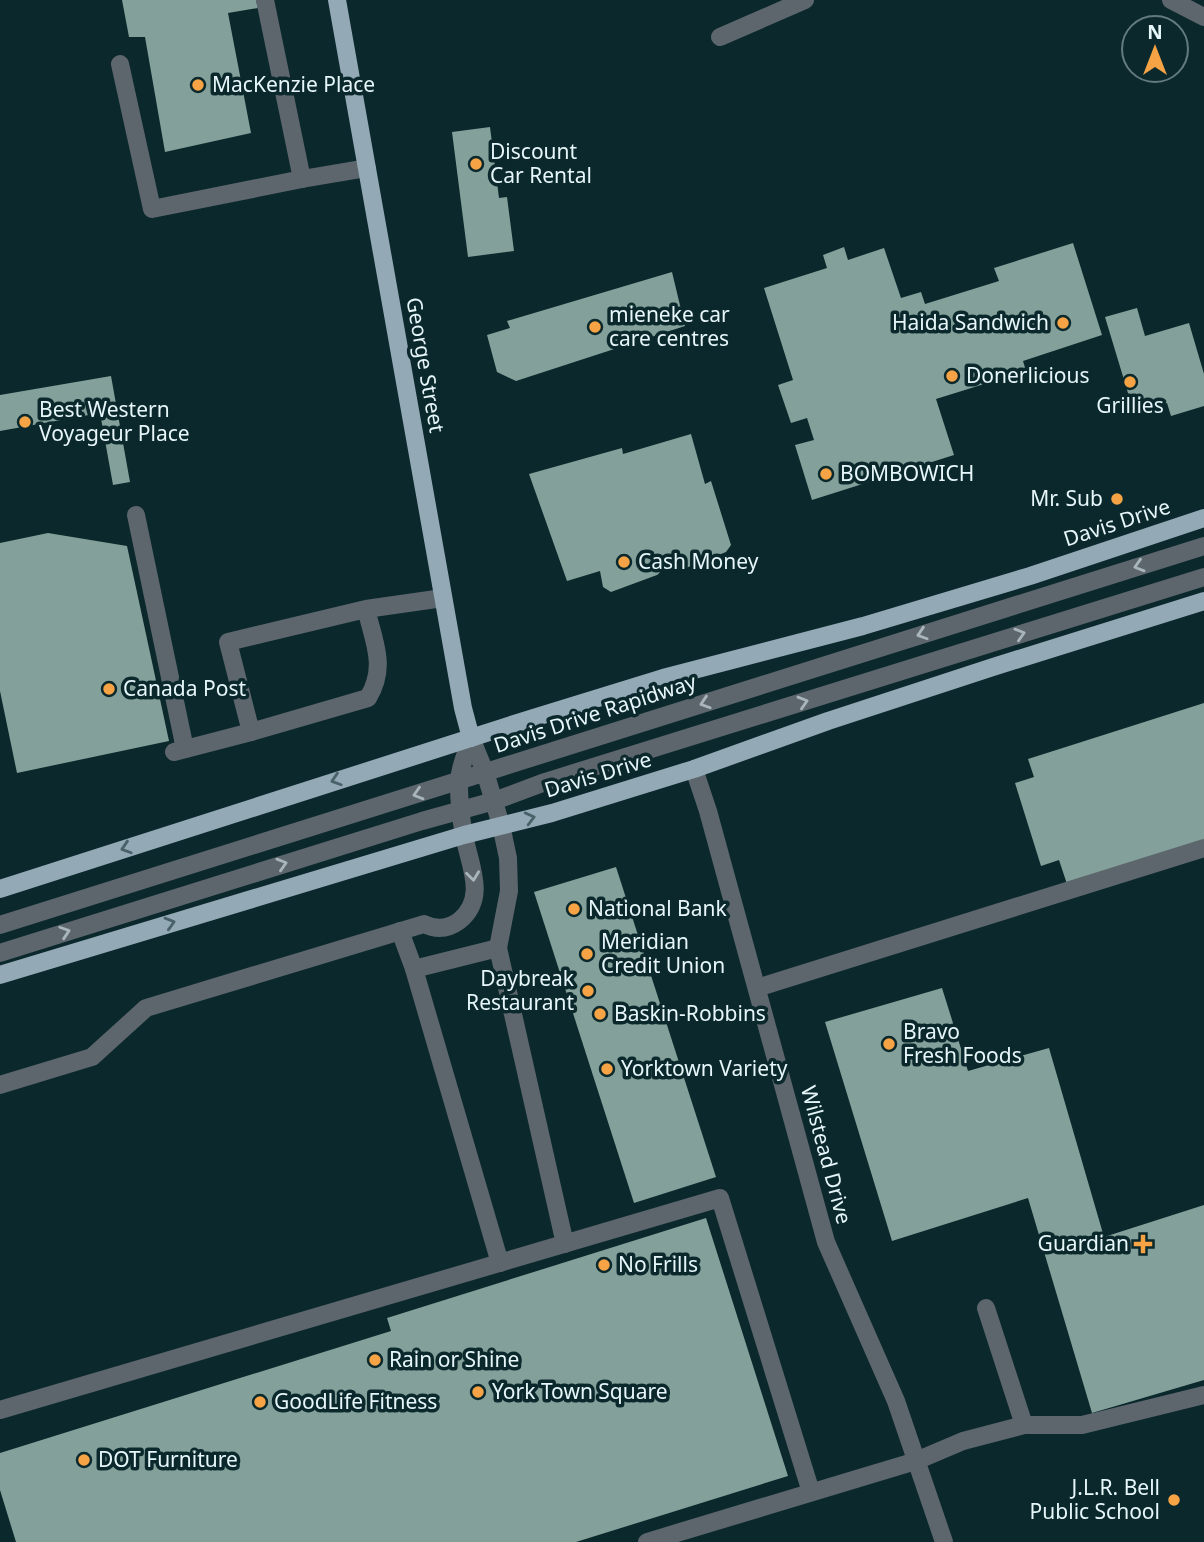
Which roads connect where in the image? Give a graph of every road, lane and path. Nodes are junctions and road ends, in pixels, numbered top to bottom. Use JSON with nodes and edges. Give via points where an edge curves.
{"nodes":[{"id":1,"x":265,"y":0,"type":"edge"},
{"id":2,"x":337,"y":0,"type":"edge"},
{"id":3,"x":805,"y":0,"type":"edge"},
{"id":4,"x":1171,"y":0,"type":"edge"},
{"id":5,"x":1204,"y":17,"type":"edge"},
{"id":6,"x":720,"y":37,"type":"dead end"},
{"id":7,"x":120,"y":64,"type":"dead end"},
{"id":8,"x":367,"y":168,"type":"junction"},
{"id":9,"x":302,"y":180,"type":"junction"},
{"id":10,"x":136,"y":515,"type":"dead end"},
{"id":11,"x":1204,"y":518,"type":"edge"},
{"id":12,"x":1204,"y":546,"type":"edge"},
{"id":13,"x":1204,"y":577,"type":"edge"},
{"id":14,"x":443,"y":598,"type":"junction"},
{"id":15,"x":1204,"y":601,"type":"edge"},
{"id":16,"x":366,"y":609,"type":"junction"},
{"id":17,"x":251,"y":732,"type":"junction"},
{"id":18,"x":471,"y":738,"type":"junction"},
{"id":19,"x":694,"y":769,"type":"junction"},
{"id":20,"x":485,"y":772,"type":"junction"},
{"id":21,"x":458,"y":782,"type":"junction"},
{"id":22,"x":494,"y":801,"type":"junction"},
{"id":23,"x":461,"y":809,"type":"junction"},
{"id":24,"x":501,"y":825,"type":"junction"},
{"id":25,"x":464,"y":835,"type":"junction"},
{"id":26,"x":1204,"y":848,"type":"edge"},
{"id":27,"x":0,"y":889,"type":"edge"},
{"id":28,"x":0,"y":925,"type":"edge"},
{"id":29,"x":400,"y":931,"type":"junction"},
{"id":30,"x":498,"y":948,"type":"junction"},
{"id":31,"x":0,"y":953,"type":"edge"},
{"id":32,"x":414,"y":969,"type":"junction"},
{"id":33,"x":0,"y":975,"type":"edge"},
{"id":34,"x":757,"y":988,"type":"junction"},
{"id":35,"x":0,"y":1085,"type":"edge"},
{"id":36,"x":565,"y":1244,"type":"junction"},
{"id":37,"x":499,"y":1263,"type":"junction"},
{"id":38,"x":986,"y":1308,"type":"dead end"},
{"id":39,"x":1204,"y":1395,"type":"edge"},
{"id":40,"x":0,"y":1410,"type":"edge"},
{"id":41,"x":1024,"y":1425,"type":"junction"},
{"id":42,"x":916,"y":1461,"type":"junction"},
{"id":43,"x":811,"y":1492,"type":"junction"},
{"id":44,"x":647,"y":1542,"type":"edge"},
{"id":45,"x":944,"y":1542,"type":"edge"}],
"edges":[{"from":1,"to":9,"type":"street"},
{"from":2,"to":8,"type":"main road","name":"George Street"},
{"from":3,"to":6,"type":"street"},
{"from":4,"to":5,"type":"street"},
{"from":7,"to":9,"type":"street","via":[[152,209]]},
{"from":8,"to":9,"type":"street"},
{"from":8,"to":14,"type":"main road","name":"George Street"},
{"from":10,"to":17,"type":"street","via":[[179,751]]},
{"from":11,"to":18,"type":"main road","name":"Davis Drive","via":[[1030,576],[663,678]]},
{"from":12,"to":20,"type":"street","name":"Davis Drive Rapidway","one_way":true},
{"from":22,"to":13,"type":"street","one_way":true},
{"from":14,"to":16,"type":"street"},
{"from":14,"to":18,"type":"main road","name":"George Street"},
{"from":15,"to":19,"type":"main road","name":"Davis Drive","via":[[840,717]]},
{"from":16,"to":17,"type":"street","via":[[380,667],[368,698]]},
{"from":16,"to":17,"type":"street","via":[[228,642]]},
{"from":18,"to":20,"type":"street"},
{"from":18,"to":21,"type":"street"},
{"from":18,"to":27,"type":"main road","name":"Davis Drive","one_way":true},
{"from":24,"to":19,"type":"main road","name":"Davis Drive","one_way":true},
{"from":19,"to":34,"type":"street","name":"Wilstead Drive"},
{"from":20,"to":21,"type":"street","name":"Davis Drive Rapidway"},
{"from":20,"to":22,"type":"street"},
{"from":21,"to":23,"type":"street"},
{"from":21,"to":28,"type":"street","name":"Davis Drive Rapidway","one_way":true},
{"from":22,"to":23,"type":"street"},
{"from":22,"to":24,"type":"street"},
{"from":23,"to":25,"type":"street"},
{"from":31,"to":23,"type":"street","one_way":true},
{"from":24,"to":25,"type":"main road","name":"Davis Drive"},
{"from":24,"to":30,"type":"street","via":[[509,891]]},
{"from":25,"to":29,"type":"street","one_way":true,"via":[[475,893],[471,912],[453,926],[435,929],[424,924]]},
{"from":33,"to":25,"type":"main road","name":"Davis Drive","one_way":true},
{"from":26,"to":34,"type":"street"},
{"from":29,"to":32,"type":"street"},
{"from":29,"to":35,"type":"street","via":[[146,1008],[92,1057]]},
{"from":30,"to":32,"type":"street"},
{"from":30,"to":36,"type":"street"},
{"from":32,"to":37,"type":"street"},
{"from":34,"to":42,"type":"street","name":"Wilstead Drive","via":[[826,1242],[896,1401]]},
{"from":36,"to":37,"type":"street"},
{"from":36,"to":43,"type":"street","via":[[720,1198]]},
{"from":37,"to":40,"type":"street"},
{"from":38,"to":41,"type":"street"},
{"from":39,"to":41,"type":"street","via":[[1082,1425]]},
{"from":41,"to":42,"type":"street","via":[[963,1441]]},
{"from":42,"to":43,"type":"street"},
{"from":42,"to":45,"type":"street","name":"Wilstead Drive"},
{"from":43,"to":44,"type":"street"}]}
